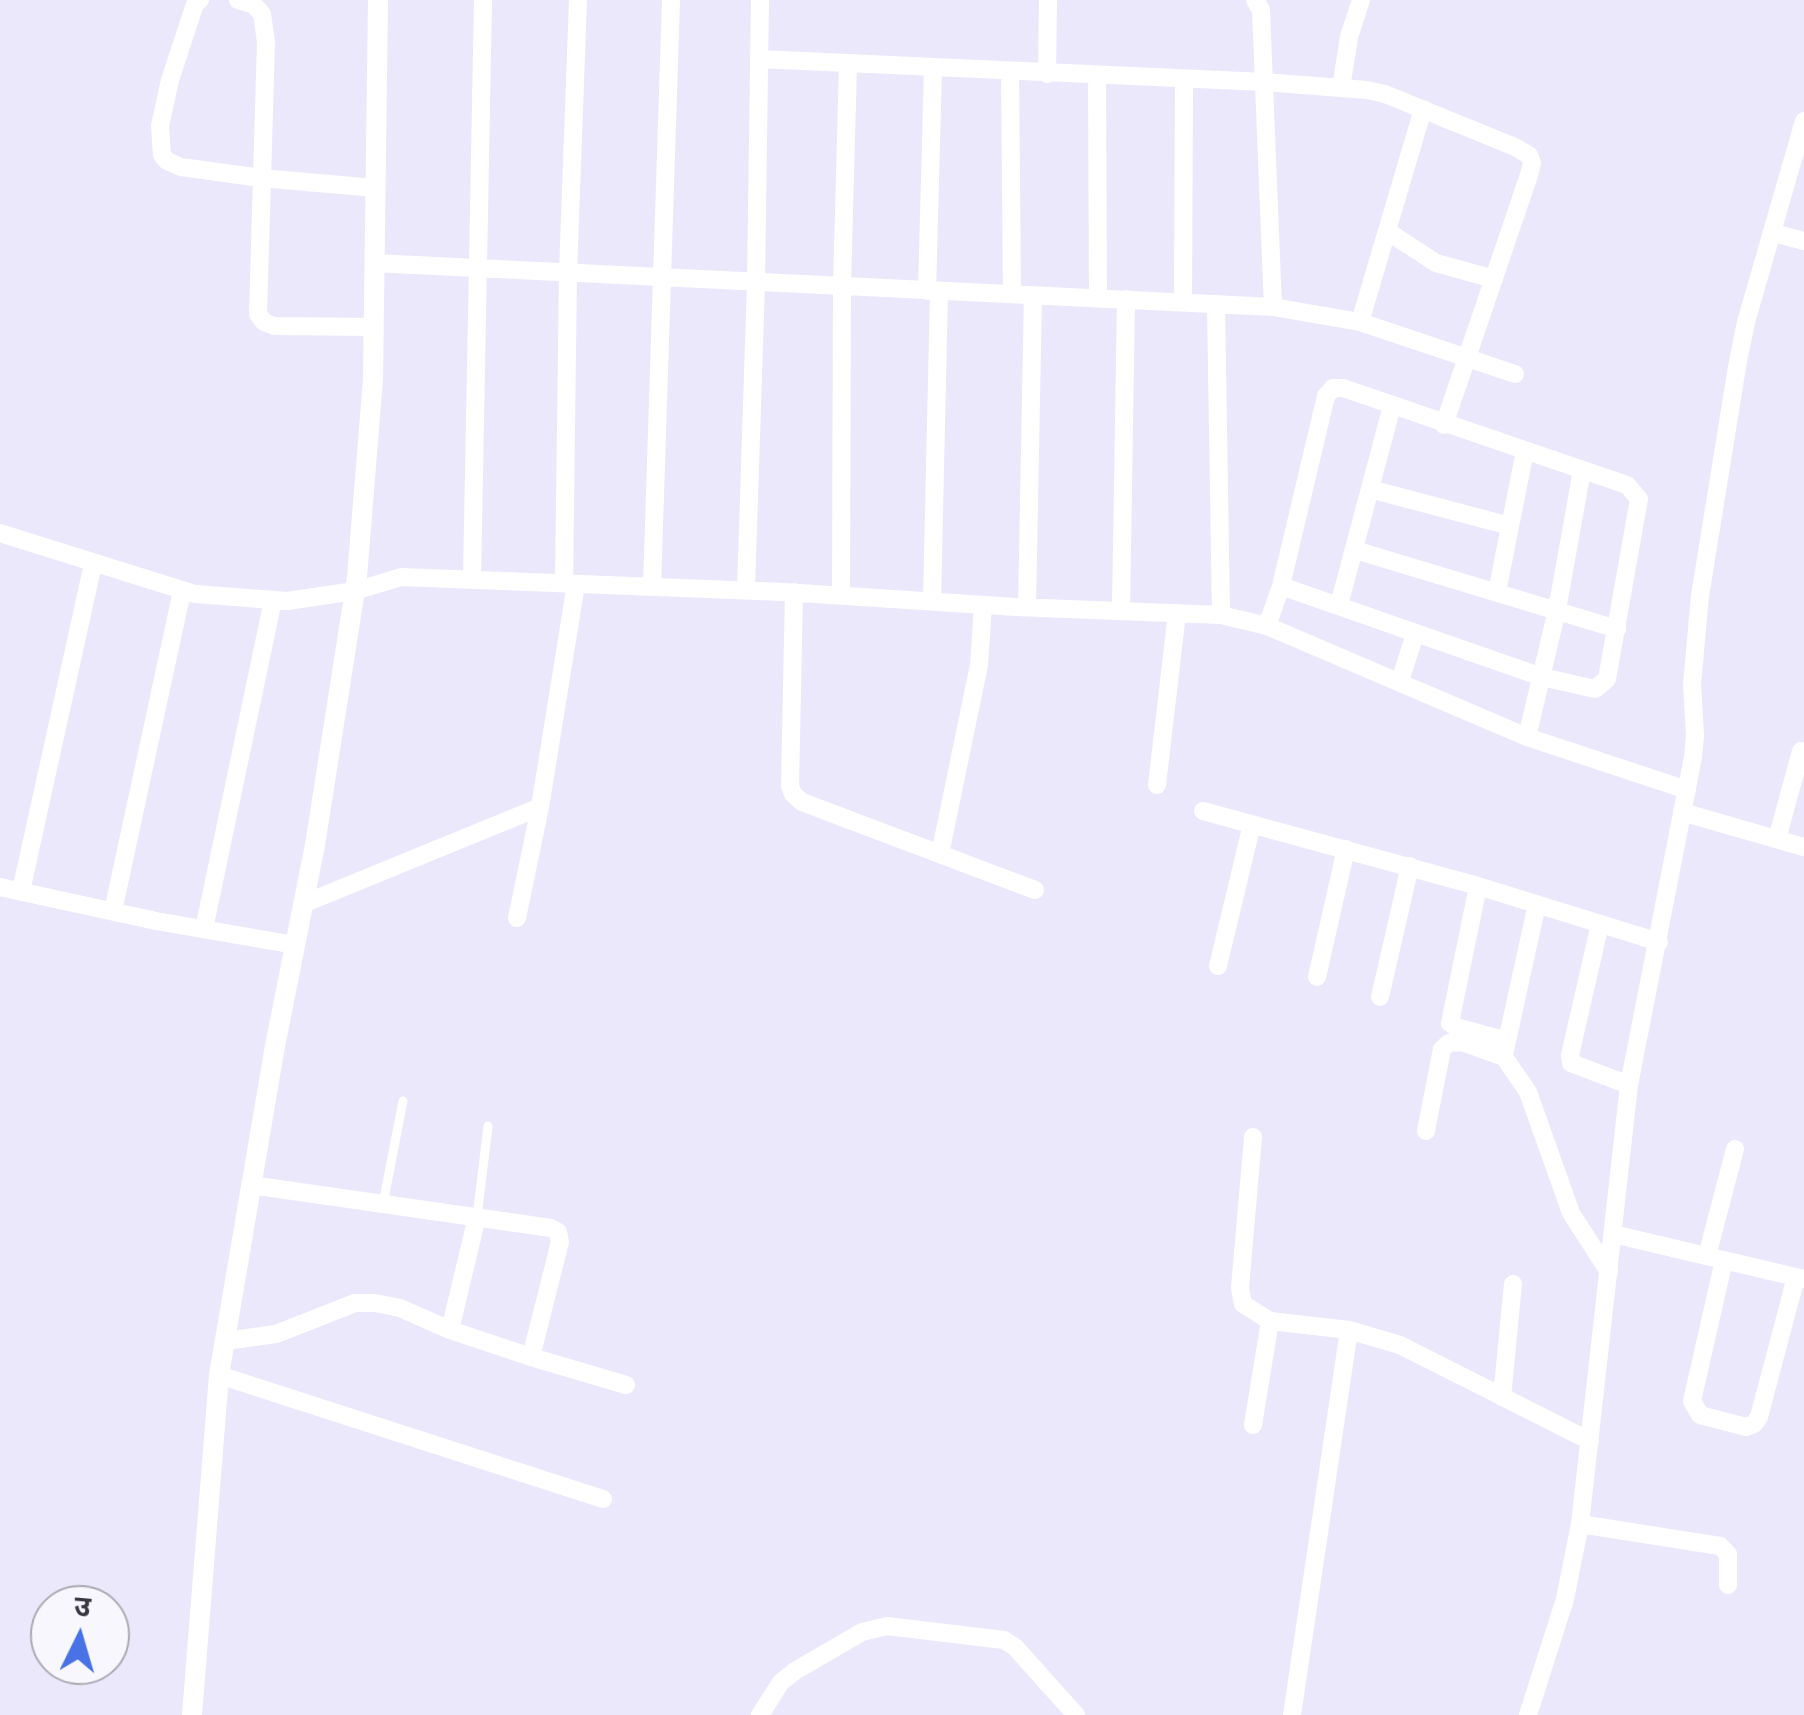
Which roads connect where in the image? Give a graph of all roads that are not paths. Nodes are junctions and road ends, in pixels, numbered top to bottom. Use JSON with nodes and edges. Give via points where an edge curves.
{"nodes":[{"id":1,"x":200,"y":0,"type":"edge"},
{"id":2,"x":238,"y":0,"type":"edge"},
{"id":3,"x":378,"y":0,"type":"edge"},
{"id":4,"x":483,"y":0,"type":"edge"},
{"id":5,"x":578,"y":0,"type":"edge"},
{"id":6,"x":671,"y":0,"type":"edge"},
{"id":7,"x":760,"y":0,"type":"edge"},
{"id":8,"x":1048,"y":0,"type":"edge"},
{"id":9,"x":1255,"y":0,"type":"edge"},
{"id":10,"x":1361,"y":0,"type":"edge"},
{"id":11,"x":760,"y":59,"type":"junction"},
{"id":12,"x":848,"y":64,"type":"junction"},
{"id":13,"x":933,"y":69,"type":"junction"},
{"id":14,"x":1010,"y":72,"type":"junction"},
{"id":15,"x":1047,"y":74,"type":"junction"},
{"id":16,"x":1097,"y":76,"type":"junction"},
{"id":17,"x":1184,"y":79,"type":"junction"},
{"id":18,"x":1264,"y":82,"type":"junction"},
{"id":19,"x":1342,"y":88,"type":"junction"},
{"id":20,"x":1423,"y":109,"type":"junction"},
{"id":21,"x":1804,"y":120,"type":"edge"},
{"id":22,"x":261,"y":178,"type":"junction"},
{"id":23,"x":375,"y":188,"type":"junction"},
{"id":24,"x":1387,"y":231,"type":"junction"},
{"id":25,"x":1774,"y":234,"type":"junction"},
{"id":26,"x":1804,"y":242,"type":"edge"},
{"id":27,"x":374,"y":263,"type":"junction"},
{"id":28,"x":478,"y":268,"type":"junction"},
{"id":29,"x":568,"y":272,"type":"junction"},
{"id":30,"x":660,"y":277,"type":"junction"},
{"id":31,"x":1494,"y":279,"type":"junction"},
{"id":32,"x":756,"y":282,"type":"junction"},
{"id":33,"x":842,"y":286,"type":"junction"},
{"id":34,"x":933,"y":291,"type":"junction"},
{"id":35,"x":1012,"y":294,"type":"junction"},
{"id":36,"x":1033,"y":295,"type":"junction"},
{"id":37,"x":1098,"y":298,"type":"junction"},
{"id":38,"x":1126,"y":299,"type":"junction"},
{"id":39,"x":1182,"y":301,"type":"junction"},
{"id":40,"x":1216,"y":304,"type":"junction"},
{"id":41,"x":1273,"y":307,"type":"junction"},
{"id":42,"x":1360,"y":322,"type":"junction"},
{"id":43,"x":374,"y":326,"type":"junction"},
{"id":44,"x":1467,"y":358,"type":"junction"},
{"id":45,"x":1515,"y":374,"type":"dead end"},
{"id":46,"x":1392,"y":406,"type":"junction"},
{"id":47,"x":1444,"y":425,"type":"junction"},
{"id":48,"x":1524,"y":452,"type":"junction"},
{"id":49,"x":1582,"y":470,"type":"junction"},
{"id":50,"x":1370,"y":490,"type":"junction"},
{"id":51,"x":1510,"y":526,"type":"junction"},
{"id":52,"x":0,"y":533,"type":"edge"},
{"id":53,"x":1355,"y":550,"type":"junction"},
{"id":54,"x":93,"y":564,"type":"junction"},
{"id":55,"x":472,"y":579,"type":"junction"},
{"id":56,"x":570,"y":583,"type":"junction"},
{"id":57,"x":1281,"y":586,"type":"junction"},
{"id":58,"x":652,"y":587,"type":"junction"},
{"id":59,"x":746,"y":590,"type":"junction"},
{"id":60,"x":182,"y":591,"type":"junction"},
{"id":61,"x":355,"y":591,"type":"junction"},
{"id":62,"x":794,"y":592,"type":"junction"},
{"id":63,"x":1497,"y":592,"type":"junction"},
{"id":64,"x":841,"y":595,"type":"junction"},
{"id":65,"x":273,"y":600,"type":"junction"},
{"id":66,"x":932,"y":601,"type":"junction"},
{"id":67,"x":983,"y":605,"type":"junction"},
{"id":68,"x":1340,"y":605,"type":"junction"},
{"id":69,"x":1027,"y":607,"type":"junction"},
{"id":70,"x":1120,"y":610,"type":"junction"},
{"id":71,"x":1557,"y":610,"type":"junction"},
{"id":72,"x":1177,"y":612,"type":"junction"},
{"id":73,"x":1220,"y":615,"type":"junction"},
{"id":74,"x":1266,"y":626,"type":"junction"},
{"id":75,"x":1617,"y":628,"type":"junction"},
{"id":76,"x":1416,"y":634,"type":"junction"},
{"id":77,"x":1542,"y":677,"type":"junction"},
{"id":78,"x":1400,"y":680,"type":"junction"},
{"id":79,"x":1527,"y":737,"type":"junction"},
{"id":80,"x":1801,"y":751,"type":"dead end"},
{"id":81,"x":1157,"y":785,"type":"dead end"},
{"id":82,"x":1687,"y":790,"type":"junction"},
{"id":83,"x":540,"y":807,"type":"junction"},
{"id":84,"x":1203,"y":811,"type":"dead end"},
{"id":85,"x":1682,"y":812,"type":"junction"},
{"id":86,"x":1252,"y":824,"type":"junction"},
{"id":87,"x":1777,"y":839,"type":"junction"},
{"id":88,"x":1804,"y":848,"type":"edge"},
{"id":89,"x":1346,"y":850,"type":"junction"},
{"id":90,"x":940,"y":854,"type":"junction"},
{"id":91,"x":1410,"y":866,"type":"junction"},
{"id":92,"x":1478,"y":886,"type":"junction"},
{"id":93,"x":0,"y":887,"type":"edge"},
{"id":94,"x":1035,"y":890,"type":"dead end"},
{"id":95,"x":21,"y":891,"type":"junction"},
{"id":96,"x":303,"y":904,"type":"junction"},
{"id":97,"x":1537,"y":904,"type":"junction"},
{"id":98,"x":112,"y":911,"type":"junction"},
{"id":99,"x":517,"y":918,"type":"dead end"},
{"id":100,"x":1600,"y":924,"type":"junction"},
{"id":101,"x":204,"y":929,"type":"junction"},
{"id":102,"x":1659,"y":942,"type":"junction"},
{"id":103,"x":295,"y":945,"type":"junction"},
{"id":104,"x":1218,"y":966,"type":"dead end"},
{"id":105,"x":1316,"y":977,"type":"dead end"},
{"id":106,"x":1380,"y":997,"type":"dead end"},
{"id":107,"x":1506,"y":1049,"type":"junction"},
{"id":108,"x":1630,"y":1085,"type":"junction"},
{"id":109,"x":403,"y":1101,"type":"dead end"},
{"id":110,"x":488,"y":1126,"type":"dead end"},
{"id":111,"x":1426,"y":1130,"type":"dead end"},
{"id":112,"x":1254,"y":1136,"type":"dead end"},
{"id":113,"x":1735,"y":1148,"type":"dead end"},
{"id":114,"x":251,"y":1186,"type":"junction"},
{"id":115,"x":382,"y":1204,"type":"junction"},
{"id":116,"x":477,"y":1217,"type":"junction"},
{"id":117,"x":1613,"y":1234,"type":"junction"},
{"id":118,"x":1716,"y":1258,"type":"junction"},
{"id":119,"x":1610,"y":1272,"type":"junction"},
{"id":120,"x":1800,"y":1278,"type":"edge"},
{"id":121,"x":1514,"y":1284,"type":"dead end"},
{"id":122,"x":1270,"y":1321,"type":"junction"},
{"id":123,"x":450,"y":1330,"type":"junction"},
{"id":124,"x":1349,"y":1330,"type":"junction"},
{"id":125,"x":224,"y":1341,"type":"junction"},
{"id":126,"x":531,"y":1357,"type":"junction"},
{"id":127,"x":219,"y":1375,"type":"junction"},
{"id":128,"x":626,"y":1385,"type":"dead end"},
{"id":129,"x":1502,"y":1396,"type":"junction"},
{"id":130,"x":1253,"y":1424,"type":"dead end"},
{"id":131,"x":1590,"y":1441,"type":"junction"},
{"id":132,"x":602,"y":1500,"type":"dead end"},
{"id":133,"x":1580,"y":1524,"type":"junction"},
{"id":134,"x":1728,"y":1585,"type":"dead end"},
{"id":135,"x":192,"y":1715,"type":"edge"},
{"id":136,"x":760,"y":1715,"type":"edge"},
{"id":137,"x":1076,"y":1715,"type":"edge"},
{"id":138,"x":1292,"y":1715,"type":"edge"},
{"id":139,"x":1528,"y":1715,"type":"edge"}],
"edges":[{"from":1,"to":22,"type":"street","via":[[170,80],[160,126],[162,155],[181,166]]},
{"from":2,"to":22,"type":"street","via":[[254,5],[264,24]]},
{"from":3,"to":23,"type":"street"},
{"from":4,"to":28,"type":"street"},
{"from":5,"to":29,"type":"street"},
{"from":6,"to":30,"type":"street"},
{"from":7,"to":11,"type":"street"},
{"from":8,"to":15,"type":"street"},
{"from":9,"to":18,"type":"street"},
{"from":10,"to":19,"type":"street"},
{"from":11,"to":12,"type":"street"},
{"from":11,"to":32,"type":"street"},
{"from":12,"to":13,"type":"street"},
{"from":12,"to":33,"type":"street"},
{"from":13,"to":14,"type":"street"},
{"from":13,"to":34,"type":"street"},
{"from":14,"to":15,"type":"street"},
{"from":14,"to":35,"type":"street"},
{"from":15,"to":16,"type":"street"},
{"from":16,"to":17,"type":"street"},
{"from":16,"to":37,"type":"street"},
{"from":17,"to":18,"type":"street"},
{"from":17,"to":39,"type":"street"},
{"from":18,"to":19,"type":"street"},
{"from":18,"to":41,"type":"street"},
{"from":19,"to":20,"type":"street"},
{"from":20,"to":24,"type":"street"},
{"from":20,"to":31,"type":"street","via":[[1515,146],[1532,163]]},
{"from":21,"to":25,"type":"street"},
{"from":22,"to":23,"type":"street"},
{"from":22,"to":43,"type":"street","via":[[257,303],[264,322]]},
{"from":23,"to":27,"type":"street"},
{"from":24,"to":31,"type":"street","via":[[1436,263]]},
{"from":24,"to":42,"type":"street"},
{"from":25,"to":26,"type":"street"},
{"from":25,"to":82,"type":"street","via":[[1746,322],[1702,580]]},
{"from":27,"to":28,"type":"street"},
{"from":27,"to":43,"type":"street"},
{"from":28,"to":29,"type":"street"},
{"from":28,"to":55,"type":"street"},
{"from":29,"to":30,"type":"street"},
{"from":29,"to":56,"type":"street"},
{"from":30,"to":32,"type":"street"},
{"from":30,"to":58,"type":"street"},
{"from":31,"to":44,"type":"street"},
{"from":32,"to":33,"type":"street"},
{"from":32,"to":59,"type":"street"},
{"from":33,"to":34,"type":"street"},
{"from":33,"to":64,"type":"street"},
{"from":34,"to":35,"type":"street"},
{"from":34,"to":66,"type":"street"},
{"from":35,"to":36,"type":"street"},
{"from":36,"to":37,"type":"street"},
{"from":36,"to":69,"type":"street"},
{"from":37,"to":38,"type":"street"},
{"from":38,"to":39,"type":"street"},
{"from":38,"to":70,"type":"street"},
{"from":39,"to":40,"type":"street"},
{"from":40,"to":41,"type":"street"},
{"from":40,"to":73,"type":"street"},
{"from":41,"to":42,"type":"street"},
{"from":42,"to":44,"type":"street"},
{"from":43,"to":61,"type":"street"},
{"from":44,"to":45,"type":"street"},
{"from":44,"to":47,"type":"street"},
{"from":46,"to":47,"type":"street"},
{"from":46,"to":50,"type":"street"},
{"from":46,"to":57,"type":"street","via":[[1343,388],[1326,396]]},
{"from":47,"to":48,"type":"street"},
{"from":48,"to":49,"type":"street"},
{"from":48,"to":51,"type":"street"},
{"from":49,"to":71,"type":"street"},
{"from":49,"to":75,"type":"street","via":[[1627,485],[1639,499]]},
{"from":50,"to":51,"type":"street"},
{"from":50,"to":53,"type":"street"},
{"from":51,"to":63,"type":"street"},
{"from":52,"to":54,"type":"street"},
{"from":53,"to":63,"type":"street"},
{"from":53,"to":68,"type":"street"},
{"from":54,"to":60,"type":"street"},
{"from":54,"to":95,"type":"street"},
{"from":55,"to":56,"type":"street"},
{"from":55,"to":61,"type":"street","via":[[401,577]]},
{"from":56,"to":58,"type":"street"},
{"from":56,"to":83,"type":"street"},
{"from":57,"to":68,"type":"street"},
{"from":57,"to":74,"type":"street"},
{"from":58,"to":59,"type":"street"},
{"from":59,"to":62,"type":"street"},
{"from":60,"to":65,"type":"street"},
{"from":60,"to":98,"type":"street"},
{"from":61,"to":65,"type":"street"},
{"from":61,"to":96,"type":"street"},
{"from":62,"to":64,"type":"street"},
{"from":62,"to":90,"type":"street","via":[[793,794]]},
{"from":63,"to":71,"type":"street"},
{"from":64,"to":66,"type":"street"},
{"from":65,"to":101,"type":"street"},
{"from":66,"to":67,"type":"street"},
{"from":67,"to":69,"type":"street"},
{"from":67,"to":90,"type":"street","via":[[979,664]]},
{"from":68,"to":76,"type":"street"},
{"from":69,"to":70,"type":"street"},
{"from":70,"to":72,"type":"street"},
{"from":71,"to":75,"type":"street"},
{"from":71,"to":77,"type":"street"},
{"from":72,"to":73,"type":"street"},
{"from":72,"to":81,"type":"street"},
{"from":73,"to":74,"type":"street"},
{"from":74,"to":78,"type":"street"},
{"from":75,"to":77,"type":"street","via":[[1602,686]]},
{"from":76,"to":77,"type":"street"},
{"from":76,"to":78,"type":"street"},
{"from":77,"to":79,"type":"street"},
{"from":78,"to":79,"type":"street"},
{"from":79,"to":82,"type":"street"},
{"from":80,"to":87,"type":"street"},
{"from":82,"to":85,"type":"street"},
{"from":83,"to":96,"type":"street"},
{"from":83,"to":99,"type":"street"},
{"from":84,"to":86,"type":"street"},
{"from":85,"to":87,"type":"street"},
{"from":85,"to":102,"type":"street"},
{"from":86,"to":89,"type":"street"},
{"from":86,"to":104,"type":"street"},
{"from":87,"to":88,"type":"street"},
{"from":89,"to":91,"type":"street"},
{"from":89,"to":105,"type":"street"},
{"from":90,"to":94,"type":"street"},
{"from":91,"to":92,"type":"street"},
{"from":91,"to":106,"type":"street"},
{"from":92,"to":97,"type":"street"},
{"from":92,"to":107,"type":"street","via":[[1449,1017],[1456,1027]]},
{"from":93,"to":95,"type":"street"},
{"from":95,"to":98,"type":"street"},
{"from":96,"to":103,"type":"street"},
{"from":97,"to":100,"type":"street"},
{"from":97,"to":107,"type":"street"},
{"from":98,"to":101,"type":"street"},
{"from":100,"to":102,"type":"street"},
{"from":100,"to":108,"type":"street","via":[[1571,1064]]},
{"from":101,"to":103,"type":"street"},
{"from":102,"to":108,"type":"street"},
{"from":103,"to":114,"type":"street"},
{"from":107,"to":111,"type":"street","via":[[1462,1042],[1442,1049]]},
{"from":107,"to":119,"type":"street","via":[[1571,1212]]},
{"from":108,"to":117,"type":"street"},
{"from":109,"to":115,"type":"lane"},
{"from":110,"to":116,"type":"lane"},
{"from":112,"to":122,"type":"street","via":[[1240,1288],[1243,1304]]},
{"from":113,"to":118,"type":"street"},
{"from":114,"to":115,"type":"street"},
{"from":114,"to":125,"type":"street"},
{"from":115,"to":116,"type":"street"},
{"from":116,"to":123,"type":"street"},
{"from":116,"to":126,"type":"street","via":[[558,1232]]},
{"from":117,"to":118,"type":"street"},
{"from":117,"to":119,"type":"street"},
{"from":118,"to":120,"type":"street"},
{"from":118,"to":120,"type":"street","via":[[1692,1401],[1700,1414],[1746,1427],[1759,1417]]},
{"from":119,"to":131,"type":"street"},
{"from":121,"to":129,"type":"street"},
{"from":122,"to":124,"type":"street"},
{"from":122,"to":130,"type":"street"},
{"from":123,"to":125,"type":"street","via":[[400,1308],[355,1303],[276,1334]]},
{"from":123,"to":126,"type":"street"},
{"from":124,"to":129,"type":"street","via":[[1400,1345]]},
{"from":124,"to":138,"type":"street"},
{"from":125,"to":127,"type":"street"},
{"from":126,"to":128,"type":"street"},
{"from":127,"to":132,"type":"street"},
{"from":127,"to":135,"type":"street"},
{"from":129,"to":131,"type":"street"},
{"from":131,"to":133,"type":"street"},
{"from":133,"to":134,"type":"street","via":[[1720,1546],[1728,1554]]},
{"from":133,"to":139,"type":"street"},
{"from":136,"to":137,"type":"street","via":[[795,1672],[862,1632],[886,1626],[1004,1640]]}]}
